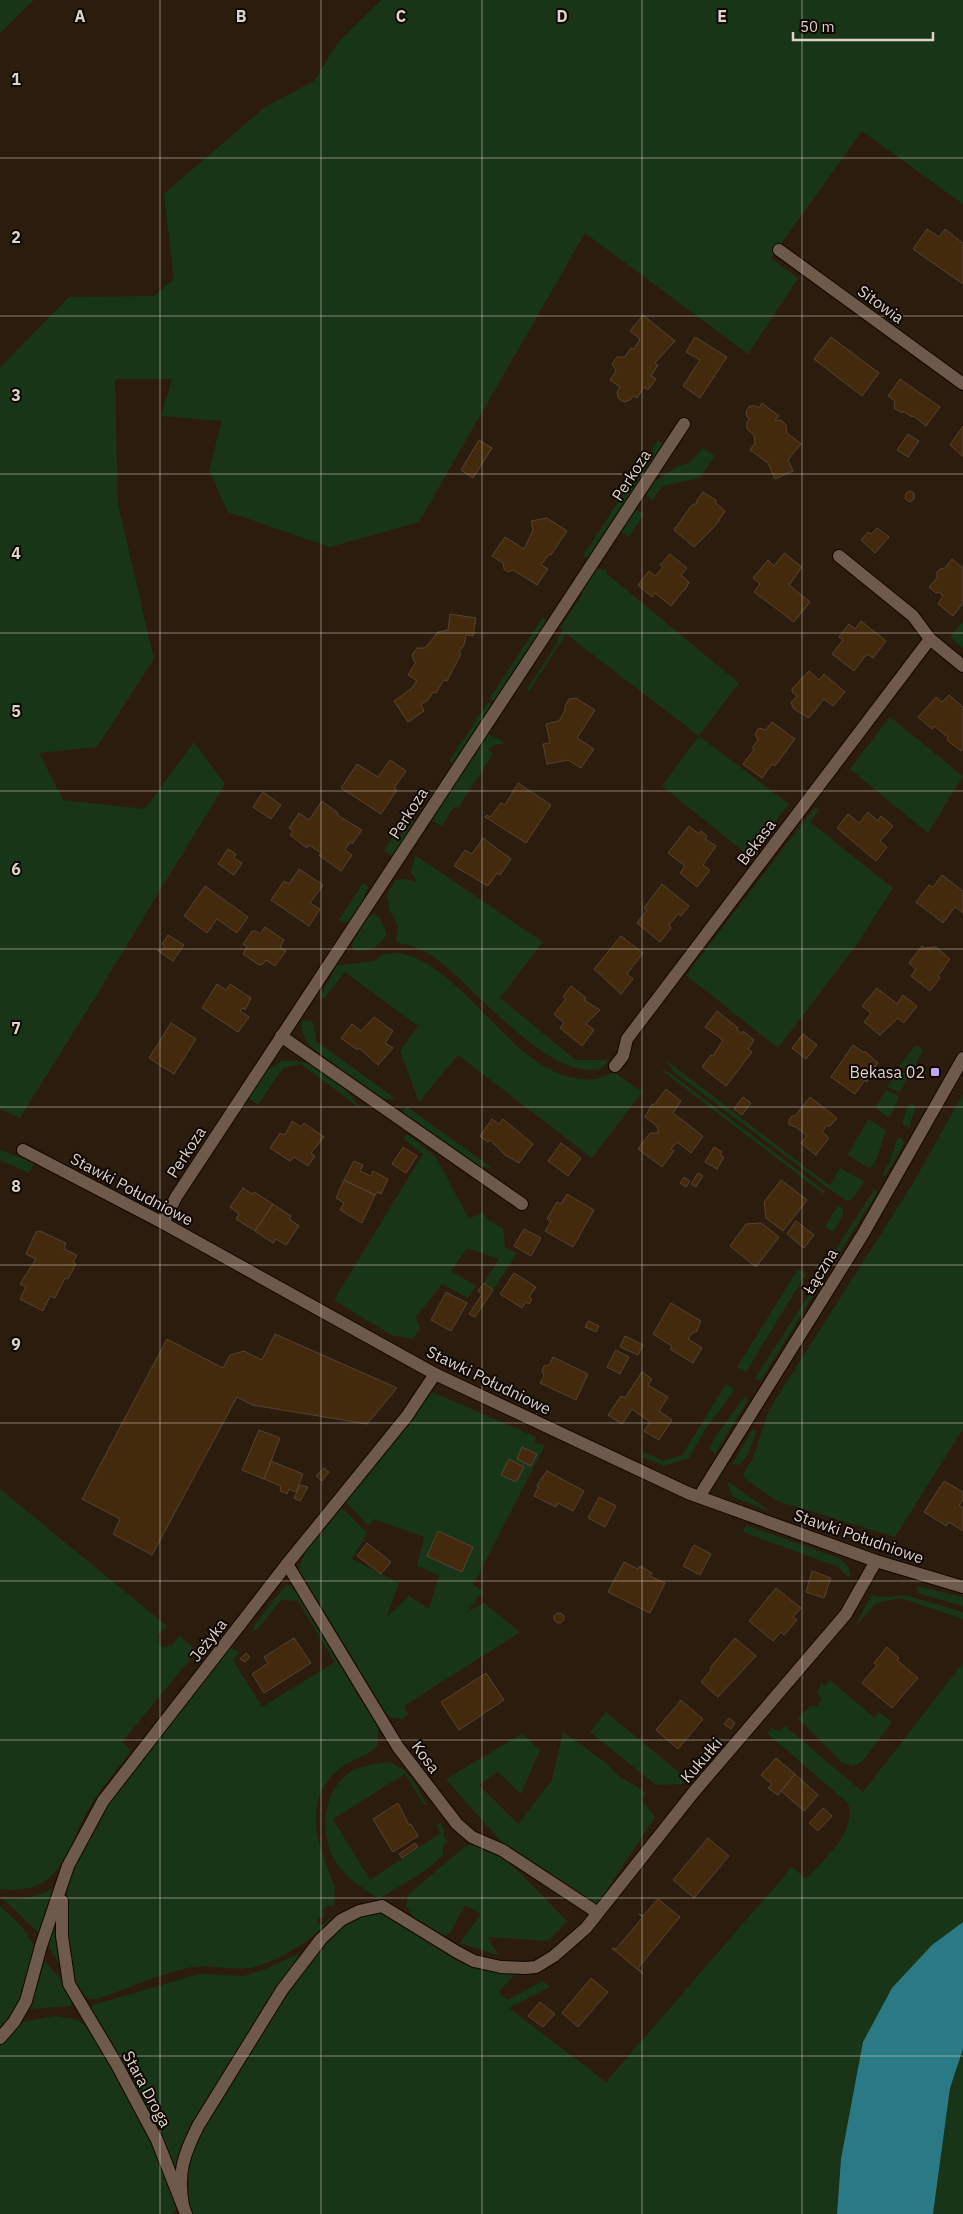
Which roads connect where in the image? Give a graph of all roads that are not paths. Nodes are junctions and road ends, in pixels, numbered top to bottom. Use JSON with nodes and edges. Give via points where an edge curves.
{"nodes":[{"id":1,"x":779,"y":250,"type":"dead end"},
{"id":2,"x":963,"y":384,"type":"edge"},
{"id":3,"x":684,"y":424,"type":"dead end"},
{"id":4,"x":839,"y":556,"type":"dead end"},
{"id":5,"x":930,"y":639,"type":"junction"},
{"id":6,"x":963,"y":666,"type":"edge"},
{"id":7,"x":281,"y":1036,"type":"junction"},
{"id":8,"x":963,"y":1058,"type":"edge"},
{"id":9,"x":614,"y":1066,"type":"dead end"},
{"id":10,"x":23,"y":1150,"type":"dead end"},
{"id":11,"x":522,"y":1204,"type":"dead end"},
{"id":12,"x":163,"y":1223,"type":"junction"},
{"id":13,"x":435,"y":1374,"type":"junction"},
{"id":14,"x":699,"y":1497,"type":"junction"},
{"id":15,"x":876,"y":1561,"type":"junction"},
{"id":16,"x":287,"y":1564,"type":"junction"},
{"id":17,"x":963,"y":1587,"type":"edge"},
{"id":18,"x":64,"y":1879,"type":"junction"},
{"id":19,"x":598,"y":1913,"type":"junction"},
{"id":20,"x":0,"y":2038,"type":"edge"},
{"id":21,"x":184,"y":2210,"type":"edge"}],
"edges":[{"from":1,"to":2,"type":"street","name":"Sitowia"},
{"from":3,"to":7,"type":"street","name":"Perkoza"},
{"from":4,"to":5,"type":"street","via":[[913,616]]},
{"from":5,"to":6,"type":"street"},
{"from":5,"to":9,"type":"street","name":"Bekasa","via":[[627,1039],[622,1056]]},
{"from":7,"to":11,"type":"street"},
{"from":7,"to":12,"type":"street","name":"Perkoza","via":[[176,1197]]},
{"from":8,"to":14,"type":"street","name":"Łączna","via":[[863,1234]]},
{"from":10,"to":12,"type":"street","name":"Stawki Południowe"},
{"from":12,"to":13,"type":"street","name":"Stawki Południowe"},
{"from":13,"to":14,"type":"street","name":"Stawki Południowe"},
{"from":13,"to":16,"type":"street","name":"Jeżyka","via":[[407,1416]]},
{"from":14,"to":15,"type":"street","name":"Stawki Południowe"},
{"from":15,"to":17,"type":"street","name":"Stawki Południowe"},
{"from":15,"to":19,"type":"street","name":"Kukułki","via":[[846,1614],[693,1792]]},
{"from":16,"to":18,"type":"street","name":"Jeżyka","via":[[103,1802]]},
{"from":16,"to":19,"type":"street","name":"Kosa","via":[[398,1747],[457,1824],[472,1837],[502,1850]]},
{"from":18,"to":20,"type":"street","name":"Jeżyka","via":[[26,2001]]},
{"from":18,"to":21,"type":"street","name":"Stara Droga","via":[[61,1929],[69,1984],[157,2140]]},
{"from":19,"to":21,"type":"street","name":"Kukułki","via":[[571,1942],[536,1967],[517,1968],[474,1961],[382,1906],[359,1910],[341,1920],[321,1939],[282,1990],[198,2126],[181,2167],[180,2189]]}]}
